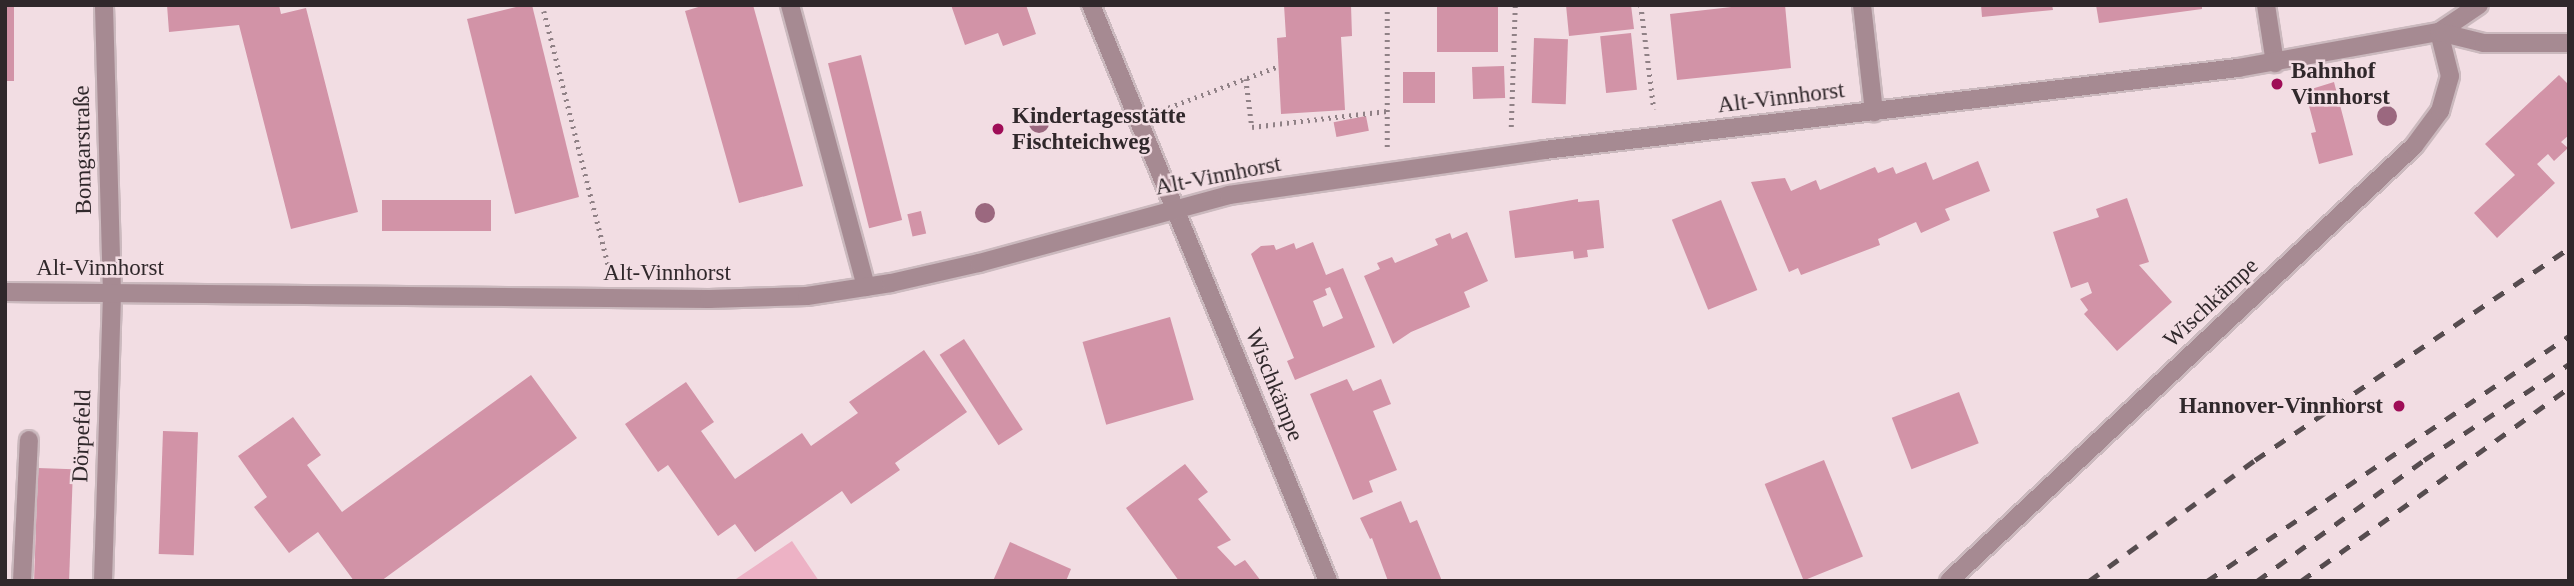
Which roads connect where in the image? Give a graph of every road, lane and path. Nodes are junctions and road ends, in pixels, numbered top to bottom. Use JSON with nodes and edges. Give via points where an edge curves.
{"nodes":[{"id":1,"x":104,"y":5,"type":"edge"},
{"id":2,"x":790,"y":5,"type":"edge"},
{"id":3,"x":1091,"y":5,"type":"edge"},
{"id":4,"x":1387,"y":5,"type":"edge"},
{"id":5,"x":1515,"y":5,"type":"edge"},
{"id":6,"x":1641,"y":5,"type":"edge"},
{"id":7,"x":1861,"y":5,"type":"edge"},
{"id":8,"x":2266,"y":5,"type":"edge"},
{"id":9,"x":2479,"y":5,"type":"edge"},
{"id":10,"x":544,"y":11,"type":"dead end"},
{"id":11,"x":2439,"y":32,"type":"junction"},
{"id":12,"x":2569,"y":43,"type":"edge"},
{"id":13,"x":2275,"y":63,"type":"junction"},
{"id":14,"x":1279,"y":66,"type":"dead end"},
{"id":15,"x":1246,"y":79,"type":"junction"},
{"id":16,"x":1387,"y":111,"type":"junction"},
{"id":17,"x":1874,"y":112,"type":"junction"},
{"id":18,"x":1139,"y":119,"type":"junction"},
{"id":19,"x":1657,"y":137,"type":"junction"},
{"id":20,"x":1510,"y":155,"type":"junction"},
{"id":21,"x":1387,"y":173,"type":"junction"},
{"id":22,"x":1176,"y":208,"type":"junction"},
{"id":23,"x":866,"y":287,"type":"junction"},
{"id":24,"x":5,"y":292,"type":"edge"},
{"id":25,"x":112,"y":293,"type":"junction"},
{"id":26,"x":617,"y":298,"type":"junction"},
{"id":27,"x":29,"y":440,"type":"dead end"},
{"id":28,"x":22,"y":581,"type":"edge"},
{"id":29,"x":103,"y":581,"type":"edge"},
{"id":30,"x":1328,"y":581,"type":"edge"},
{"id":31,"x":1949,"y":581,"type":"edge"}],
"edges":[{"from":1,"to":25,"type":"street","name":"Bomgarstraße"},
{"from":2,"to":23,"type":"street"},
{"from":3,"to":18,"type":"street","name":"Wischkämpe"},
{"from":4,"to":16,"type":"path"},
{"from":5,"to":20,"type":"path"},
{"from":6,"to":19,"type":"path"},
{"from":7,"to":17,"type":"street"},
{"from":8,"to":13,"type":"street"},
{"from":9,"to":11,"type":"street","name":"Alt-Vinnhorst"},
{"from":10,"to":26,"type":"path"},
{"from":11,"to":12,"type":"street","name":"Alt-Vinnhorst","via":[[2484,43]]},
{"from":11,"to":13,"type":"street","name":"Alt-Vinnhorst"},
{"from":11,"to":31,"type":"street","name":"Wischkämpe","via":[[2450,76],[2440,111],[2414,146]]},
{"from":13,"to":17,"type":"street","name":"Alt-Vinnhorst"},
{"from":14,"to":15,"type":"path"},
{"from":15,"to":16,"type":"path","via":[[1252,127]]},
{"from":15,"to":18,"type":"path"},
{"from":16,"to":21,"type":"path"},
{"from":17,"to":19,"type":"street","name":"Alt-Vinnhorst"},
{"from":18,"to":22,"type":"street","name":"Wischkämpe"},
{"from":19,"to":20,"type":"street","name":"Alt-Vinnhorst"},
{"from":20,"to":21,"type":"street","name":"Alt-Vinnhorst"},
{"from":21,"to":22,"type":"street","name":"Alt-Vinnhorst","via":[[1229,195]]},
{"from":22,"to":23,"type":"street","name":"Alt-Vinnhorst","via":[[979,263]]},
{"from":22,"to":30,"type":"street","name":"Wischkämpe"},
{"from":23,"to":26,"type":"street","name":"Alt-Vinnhorst","via":[[807,296]]},
{"from":24,"to":25,"type":"street","name":"Alt-Vinnhorst"},
{"from":25,"to":26,"type":"street","name":"Alt-Vinnhorst"},
{"from":25,"to":29,"type":"street","name":"Dörpefeld"},
{"from":27,"to":28,"type":"street"}]}
